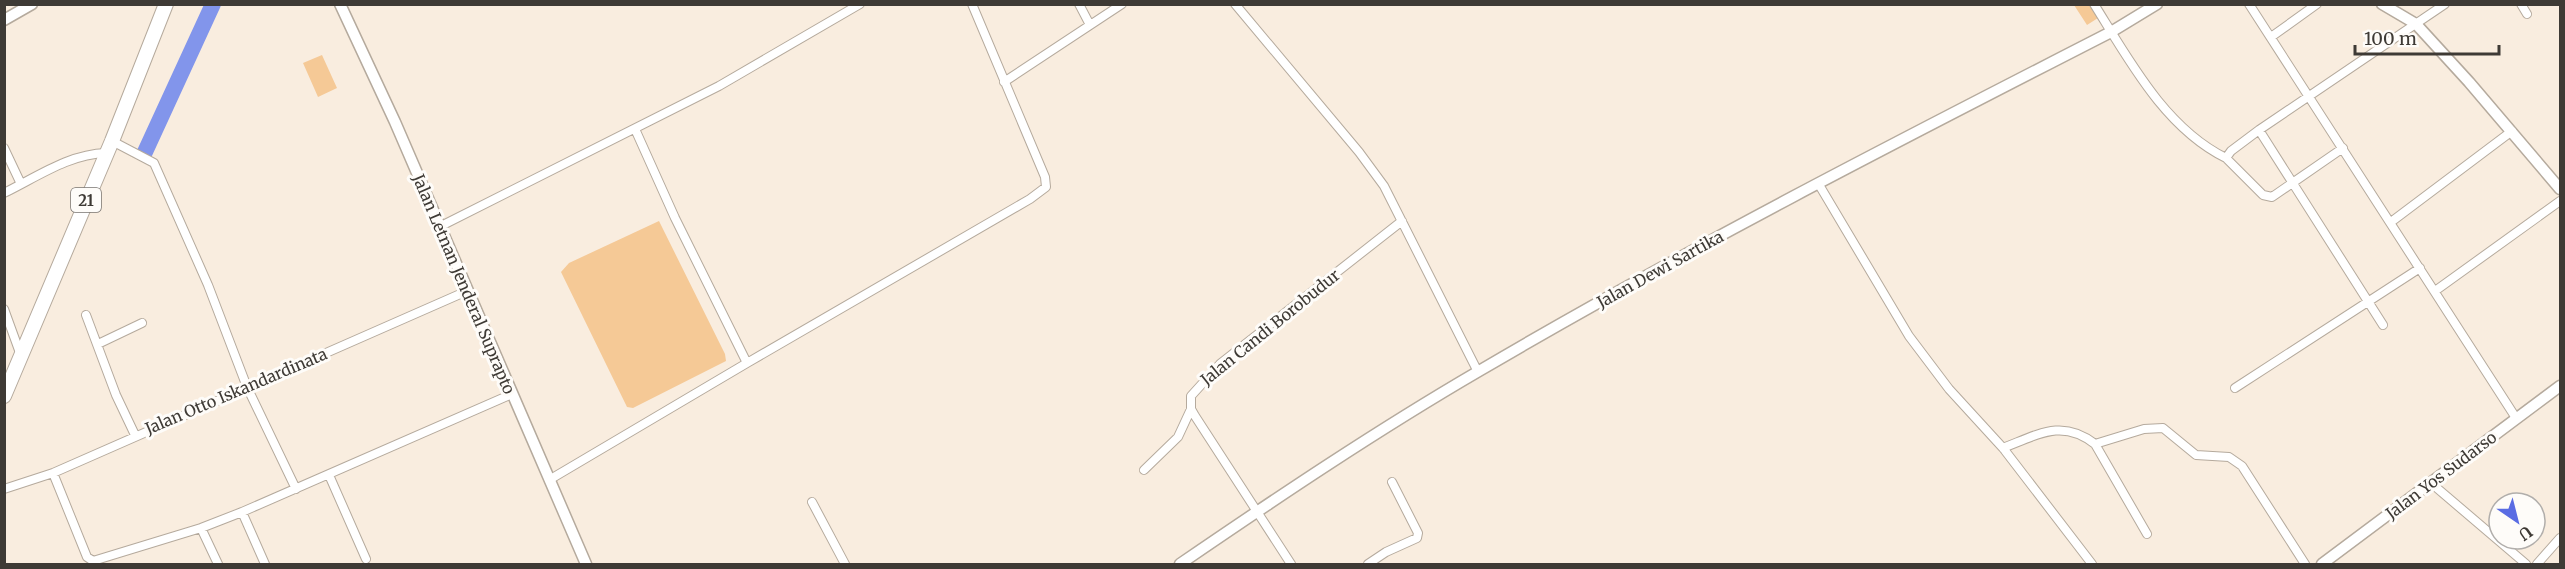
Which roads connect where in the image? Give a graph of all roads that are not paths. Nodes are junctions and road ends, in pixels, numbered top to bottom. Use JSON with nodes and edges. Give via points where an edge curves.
{"nodes":[{"id":1,"x":32,"y":4,"type":"edge"},
{"id":2,"x":166,"y":4,"type":"edge"},
{"id":3,"x":340,"y":4,"type":"edge"},
{"id":4,"x":860,"y":4,"type":"edge"},
{"id":5,"x":972,"y":4,"type":"edge"},
{"id":6,"x":1078,"y":4,"type":"edge"},
{"id":7,"x":1122,"y":4,"type":"edge"},
{"id":8,"x":1235,"y":4,"type":"edge"},
{"id":9,"x":2094,"y":4,"type":"edge"},
{"id":10,"x":2157,"y":4,"type":"edge"},
{"id":11,"x":2249,"y":4,"type":"edge"},
{"id":12,"x":2317,"y":4,"type":"edge"},
{"id":13,"x":2382,"y":4,"type":"edge"},
{"id":14,"x":2445,"y":4,"type":"edge"},
{"id":15,"x":2521,"y":4,"type":"edge"},
{"id":16,"x":2527,"y":14,"type":"dead end"},
{"id":17,"x":4,"y":20,"type":"edge"},
{"id":18,"x":2416,"y":24,"type":"junction"},
{"id":19,"x":1090,"y":26,"type":"junction"},
{"id":20,"x":2111,"y":32,"type":"junction"},
{"id":21,"x":2271,"y":37,"type":"junction"},
{"id":22,"x":1004,"y":82,"type":"junction"},
{"id":23,"x":2310,"y":97,"type":"junction"},
{"id":24,"x":635,"y":129,"type":"junction"},
{"id":25,"x":2259,"y":130,"type":"junction"},
{"id":26,"x":2512,"y":131,"type":"junction"},
{"id":27,"x":109,"y":147,"type":"junction"},
{"id":28,"x":4,"y":148,"type":"edge"},
{"id":29,"x":2343,"y":148,"type":"junction"},
{"id":30,"x":2226,"y":158,"type":"junction"},
{"id":31,"x":2295,"y":182,"type":"junction"},
{"id":32,"x":1818,"y":183,"type":"junction"},
{"id":33,"x":21,"y":184,"type":"junction"},
{"id":34,"x":2560,"y":189,"type":"edge"},
{"id":35,"x":4,"y":193,"type":"edge"},
{"id":36,"x":2560,"y":201,"type":"edge"},
{"id":37,"x":1402,"y":221,"type":"junction"},
{"id":38,"x":2391,"y":222,"type":"junction"},
{"id":39,"x":439,"y":227,"type":"junction"},
{"id":40,"x":2420,"y":268,"type":"junction"},
{"id":41,"x":467,"y":291,"type":"junction"},
{"id":42,"x":2435,"y":291,"type":"junction"},
{"id":43,"x":2368,"y":300,"type":"junction"},
{"id":44,"x":5,"y":314,"type":"edge"},
{"id":45,"x":86,"y":315,"type":"dead end"},
{"id":46,"x":142,"y":323,"type":"dead end"},
{"id":47,"x":2383,"y":325,"type":"dead end"},
{"id":48,"x":98,"y":344,"type":"junction"},
{"id":49,"x":21,"y":355,"type":"junction"},
{"id":50,"x":747,"y":363,"type":"junction"},
{"id":51,"x":1478,"y":372,"type":"junction"},
{"id":52,"x":2560,"y":386,"type":"edge"},
{"id":53,"x":247,"y":387,"type":"junction"},
{"id":54,"x":2235,"y":388,"type":"dead end"},
{"id":55,"x":512,"y":394,"type":"junction"},
{"id":56,"x":4,"y":396,"type":"edge"},
{"id":57,"x":1191,"y":409,"type":"junction"},
{"id":58,"x":2516,"y":418,"type":"junction"},
{"id":59,"x":135,"y":435,"type":"junction"},
{"id":60,"x":2095,"y":444,"type":"junction"},
{"id":61,"x":2002,"y":448,"type":"junction"},
{"id":62,"x":1144,"y":470,"type":"dead end"},
{"id":63,"x":53,"y":473,"type":"junction"},
{"id":64,"x":329,"y":475,"type":"junction"},
{"id":65,"x":549,"y":480,"type":"junction"},
{"id":66,"x":1392,"y":482,"type":"dead end"},
{"id":67,"x":2431,"y":483,"type":"junction"},
{"id":68,"x":4,"y":489,"type":"edge"},
{"id":69,"x":296,"y":489,"type":"junction"},
{"id":70,"x":812,"y":502,"type":"dead end"},
{"id":71,"x":242,"y":512,"type":"junction"},
{"id":72,"x":1257,"y":512,"type":"junction"},
{"id":73,"x":201,"y":528,"type":"junction"},
{"id":74,"x":2147,"y":534,"type":"dead end"},
{"id":75,"x":2560,"y":538,"type":"edge"},
{"id":76,"x":366,"y":559,"type":"dead end"},
{"id":77,"x":218,"y":564,"type":"edge"},
{"id":78,"x":265,"y":564,"type":"edge"},
{"id":79,"x":586,"y":564,"type":"edge"},
{"id":80,"x":845,"y":564,"type":"edge"},
{"id":81,"x":1180,"y":564,"type":"edge"},
{"id":82,"x":1291,"y":564,"type":"edge"},
{"id":83,"x":1368,"y":564,"type":"edge"},
{"id":84,"x":2092,"y":564,"type":"edge"},
{"id":85,"x":2305,"y":564,"type":"edge"},
{"id":86,"x":2322,"y":564,"type":"edge"},
{"id":87,"x":2526,"y":564,"type":"edge"},
{"id":88,"x":2537,"y":564,"type":"edge"}],
"edges":[{"from":1,"to":17,"type":"street"},
{"from":2,"to":27,"type":"highway","number":"21"},
{"from":3,"to":39,"type":"street","name":"Jalan Letnan Jenderal Suprapto"},
{"from":4,"to":24,"type":"street","via":[[719,86]]},
{"from":5,"to":22,"type":"street"},
{"from":6,"to":19,"type":"street"},
{"from":7,"to":19,"type":"street"},
{"from":8,"to":37,"type":"street","via":[[1359,152],[1384,186]]},
{"from":9,"to":20,"type":"street"},
{"from":10,"to":20,"type":"street","name":"Jalan Dewi Sartika"},
{"from":11,"to":21,"type":"street"},
{"from":12,"to":21,"type":"street"},
{"from":13,"to":18,"type":"street"},
{"from":14,"to":18,"type":"street"},
{"from":15,"to":16,"type":"street"},
{"from":18,"to":23,"type":"street"},
{"from":18,"to":26,"type":"street"},
{"from":19,"to":22,"type":"street"},
{"from":20,"to":30,"type":"street","via":[[2165,109],[2193,138]]},
{"from":20,"to":32,"type":"street","name":"Jalan Dewi Sartika"},
{"from":21,"to":23,"type":"street"},
{"from":22,"to":50,"type":"street","via":[[1046,177],[1046,187]]},
{"from":23,"to":25,"type":"street"},
{"from":23,"to":29,"type":"street"},
{"from":24,"to":39,"type":"street"},
{"from":24,"to":50,"type":"street"},
{"from":25,"to":30,"type":"street"},
{"from":25,"to":31,"type":"street"},
{"from":26,"to":34,"type":"street"},
{"from":26,"to":38,"type":"street"},
{"from":27,"to":33,"type":"street"},
{"from":27,"to":49,"type":"highway","number":"21"},
{"from":27,"to":53,"type":"street","via":[[130,148],[150,159],[189,240]]},
{"from":28,"to":33,"type":"street"},
{"from":29,"to":31,"type":"street"},
{"from":29,"to":38,"type":"street"},
{"from":30,"to":31,"type":"street","via":[[2242,177],[2268,197]]},
{"from":31,"to":43,"type":"street"},
{"from":32,"to":51,"type":"street","name":"Jalan Dewi Sartika"},
{"from":32,"to":61,"type":"street","via":[[1909,336],[1949,389]]},
{"from":33,"to":35,"type":"street"},
{"from":36,"to":42,"type":"street"},
{"from":37,"to":51,"type":"street"},
{"from":37,"to":57,"type":"street","name":"Jalan Candi Borobudur","via":[[1220,364],[1191,396]]},
{"from":38,"to":40,"type":"street"},
{"from":39,"to":41,"type":"street","name":"Jalan Letnan Jenderal Suprapto"},
{"from":40,"to":42,"type":"street"},
{"from":40,"to":43,"type":"street"},
{"from":41,"to":53,"type":"street","name":"Jalan Otto Iskandardinata"},
{"from":41,"to":55,"type":"street","name":"Jalan Letnan Jenderal Suprapto"},
{"from":42,"to":58,"type":"street"},
{"from":43,"to":47,"type":"street"},
{"from":43,"to":54,"type":"street"},
{"from":44,"to":49,"type":"street"},
{"from":45,"to":48,"type":"street"},
{"from":46,"to":48,"type":"street"},
{"from":48,"to":59,"type":"street"},
{"from":49,"to":56,"type":"highway","number":"21"},
{"from":50,"to":65,"type":"street"},
{"from":51,"to":72,"type":"street","name":"Jalan Dewi Sartika"},
{"from":52,"to":58,"type":"street","name":"Jalan Yos Sudarso"},
{"from":53,"to":59,"type":"street","name":"Jalan Otto Iskandardinata"},
{"from":53,"to":69,"type":"street"},
{"from":55,"to":64,"type":"street"},
{"from":55,"to":65,"type":"street","name":"Jalan Letnan Jenderal Suprapto"},
{"from":57,"to":62,"type":"street","name":"Jalan Candi Borobudur","via":[[1178,437]]},
{"from":57,"to":72,"type":"street"},
{"from":58,"to":67,"type":"street","name":"Jalan Yos Sudarso"},
{"from":59,"to":63,"type":"street","name":"Jalan Otto Iskandardinata"},
{"from":60,"to":61,"type":"street","via":[[2076,432],[2056,429]]},
{"from":60,"to":74,"type":"street"},
{"from":60,"to":85,"type":"street","via":[[2144,429],[2163,428],[2196,455],[2236,461],[2251,477]]},
{"from":61,"to":84,"type":"street"},
{"from":63,"to":68,"type":"street","name":"Jalan Otto Iskandardinata"},
{"from":63,"to":73,"type":"street","via":[[90,560]]},
{"from":64,"to":69,"type":"street"},
{"from":64,"to":76,"type":"street"},
{"from":65,"to":79,"type":"street","name":"Jalan Letnan Jenderal Suprapto"},
{"from":66,"to":83,"type":"street","via":[[1417,538]]},
{"from":67,"to":86,"type":"street","name":"Jalan Yos Sudarso"},
{"from":67,"to":87,"type":"street"},
{"from":69,"to":71,"type":"street"},
{"from":70,"to":80,"type":"street"},
{"from":71,"to":73,"type":"street"},
{"from":71,"to":78,"type":"street"},
{"from":72,"to":81,"type":"street","name":"Jalan Dewi Sartika"},
{"from":72,"to":82,"type":"street"},
{"from":73,"to":77,"type":"street"},
{"from":75,"to":88,"type":"street"}]}
